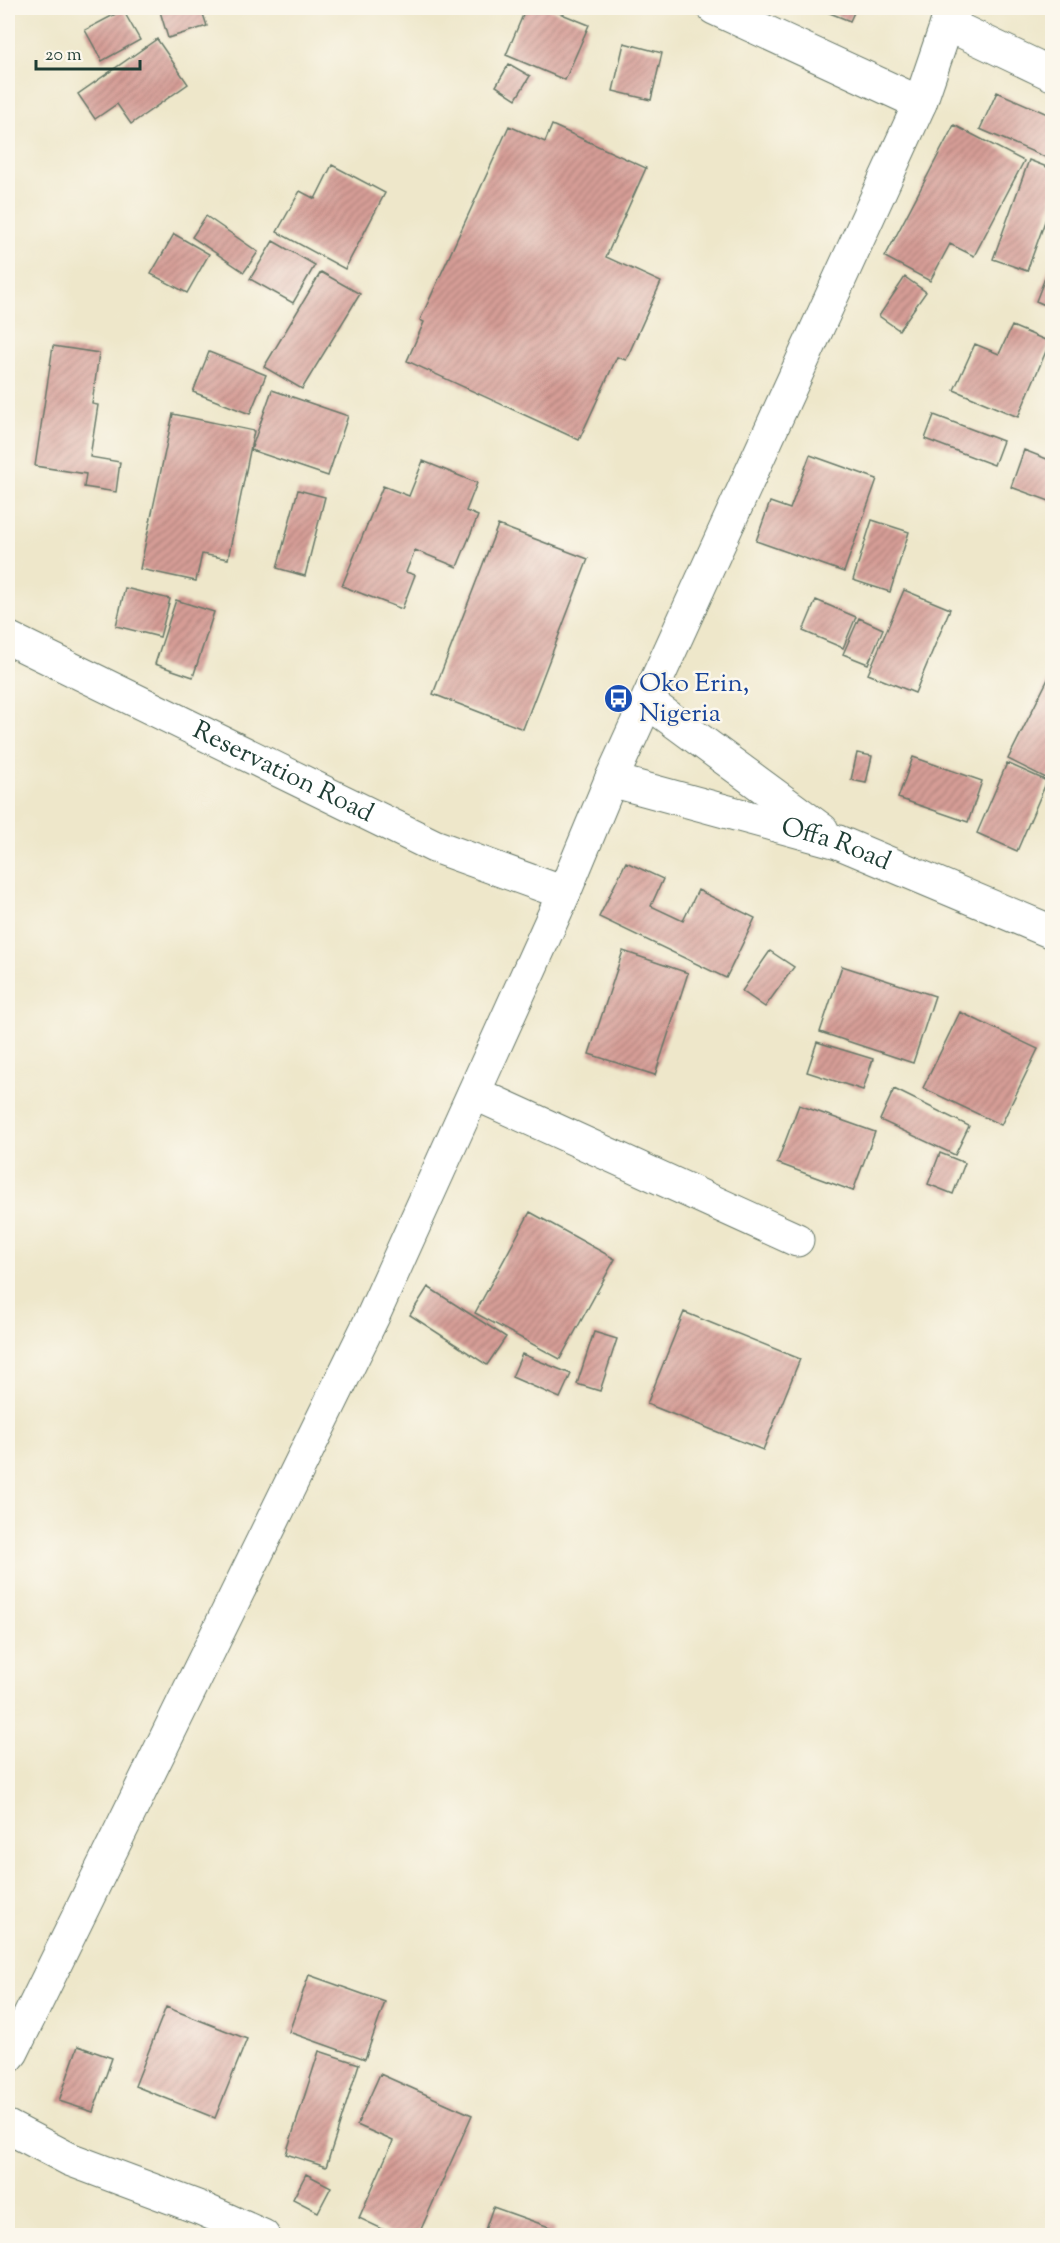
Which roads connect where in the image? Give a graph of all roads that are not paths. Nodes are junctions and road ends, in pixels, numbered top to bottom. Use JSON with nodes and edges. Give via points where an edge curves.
{"nodes":[{"id":1,"x":714,"y":8,"type":"edge"},
{"id":2,"x":951,"y":16,"type":"edge"},
{"id":3,"x":1053,"y":74,"type":"edge"},
{"id":4,"x":920,"y":103,"type":"junction"},
{"id":5,"x":8,"y":639,"type":"edge"},
{"id":6,"x":648,"y":702,"type":"junction"},
{"id":7,"x":611,"y":780,"type":"junction"},
{"id":8,"x":838,"y":842,"type":"junction"},
{"id":9,"x":564,"y":893,"type":"junction"},
{"id":10,"x":1053,"y":932,"type":"edge"},
{"id":11,"x":474,"y":1093,"type":"junction"},
{"id":12,"x":796,"y":1240,"type":"dead end"},
{"id":13,"x":8,"y":2057,"type":"edge"},
{"id":14,"x":8,"y":2127,"type":"edge"},
{"id":15,"x":263,"y":2235,"type":"edge"}],
"edges":[{"from":1,"to":4,"type":"street"},
{"from":2,"to":3,"type":"street"},
{"from":2,"to":4,"type":"street"},
{"from":4,"to":6,"type":"street"},
{"from":5,"to":9,"type":"street","name":"Reservation Road","via":[[434,846]]},
{"from":6,"to":7,"type":"street"},
{"from":6,"to":8,"type":"street"},
{"from":7,"to":8,"type":"street","name":"Offa Road"},
{"from":7,"to":9,"type":"street"},
{"from":8,"to":10,"type":"street","name":"Offa Road"},
{"from":9,"to":11,"type":"street"},
{"from":11,"to":12,"type":"street"},
{"from":11,"to":13,"type":"street","via":[[373,1316]]},
{"from":14,"to":15,"type":"street","via":[[69,2158]]}]}
